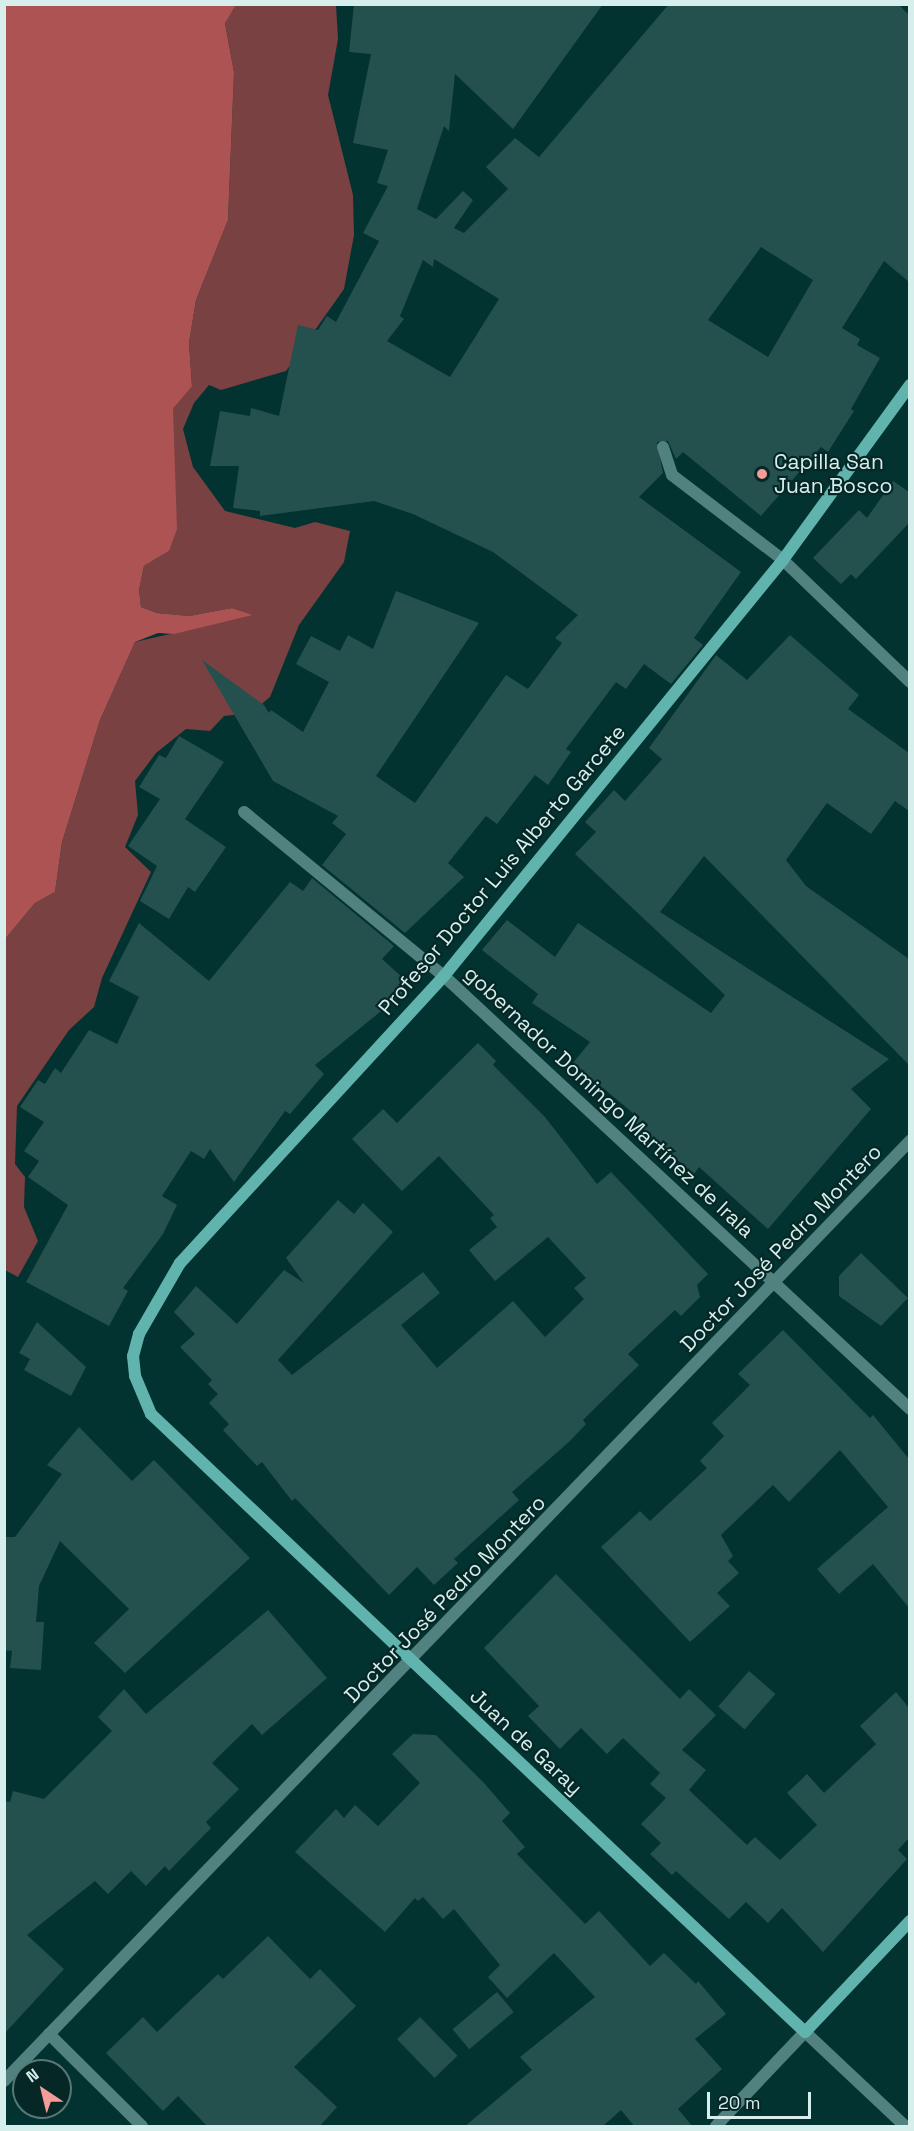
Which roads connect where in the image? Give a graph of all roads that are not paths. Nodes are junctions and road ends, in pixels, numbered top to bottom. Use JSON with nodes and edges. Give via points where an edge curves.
{"nodes":[{"id":1,"x":909,"y":385,"type":"edge"},
{"id":2,"x":663,"y":447,"type":"dead end"},
{"id":3,"x":783,"y":560,"type":"junction"},
{"id":4,"x":909,"y":682,"type":"edge"},
{"id":5,"x":244,"y":812,"type":"dead end"},
{"id":6,"x":444,"y":976,"type":"junction"},
{"id":7,"x":909,"y":1141,"type":"edge"},
{"id":8,"x":776,"y":1281,"type":"junction"},
{"id":9,"x":135,"y":1376,"type":"joint"},
{"id":10,"x":909,"y":1409,"type":"edge"},
{"id":11,"x":412,"y":1662,"type":"junction"},
{"id":12,"x":909,"y":1922,"type":"edge"},
{"id":13,"x":805,"y":2032,"type":"junction"},
{"id":14,"x":49,"y":2034,"type":"junction"},
{"id":15,"x":4,"y":2081,"type":"edge"},
{"id":16,"x":142,"y":2127,"type":"edge"},
{"id":17,"x":716,"y":2127,"type":"edge"},
{"id":18,"x":905,"y":2127,"type":"edge"}],
"edges":[{"from":1,"to":3,"type":"street","name":"Profesor Doctor Luis Alberto Garcete"},
{"from":2,"to":3,"type":"street","via":[[672,475]]},
{"from":3,"to":4,"type":"street"},
{"from":3,"to":6,"type":"street","name":"Profesor Doctor Luis Alberto Garcete"},
{"from":5,"to":6,"type":"street","name":"gobernador Domingo Martínez de Irala"},
{"from":6,"to":8,"type":"street","name":"gobernador Domingo Martínez de Irala"},
{"from":6,"to":9,"type":"street","name":"Profesor Doctor Luis Alberto Garcete","via":[[180,1263],[139,1334]]},
{"from":7,"to":8,"type":"street","name":"Doctor José Pedro Montero"},
{"from":8,"to":10,"type":"street","name":"gobernador Domingo Martínez de Irala"},
{"from":8,"to":11,"type":"street","name":"Doctor José Pedro Montero"},
{"from":9,"to":11,"type":"street","name":"Juan de Garay","via":[[151,1414]]},
{"from":11,"to":13,"type":"street","name":"Juan de Garay"},
{"from":11,"to":14,"type":"street","name":"Doctor José Pedro Montero"},
{"from":12,"to":13,"type":"street"},
{"from":13,"to":17,"type":"street"},
{"from":13,"to":18,"type":"street","name":"Juan de Garay"},
{"from":14,"to":15,"type":"street","name":"Doctor José Pedro Montero"},
{"from":14,"to":16,"type":"street"}]}
